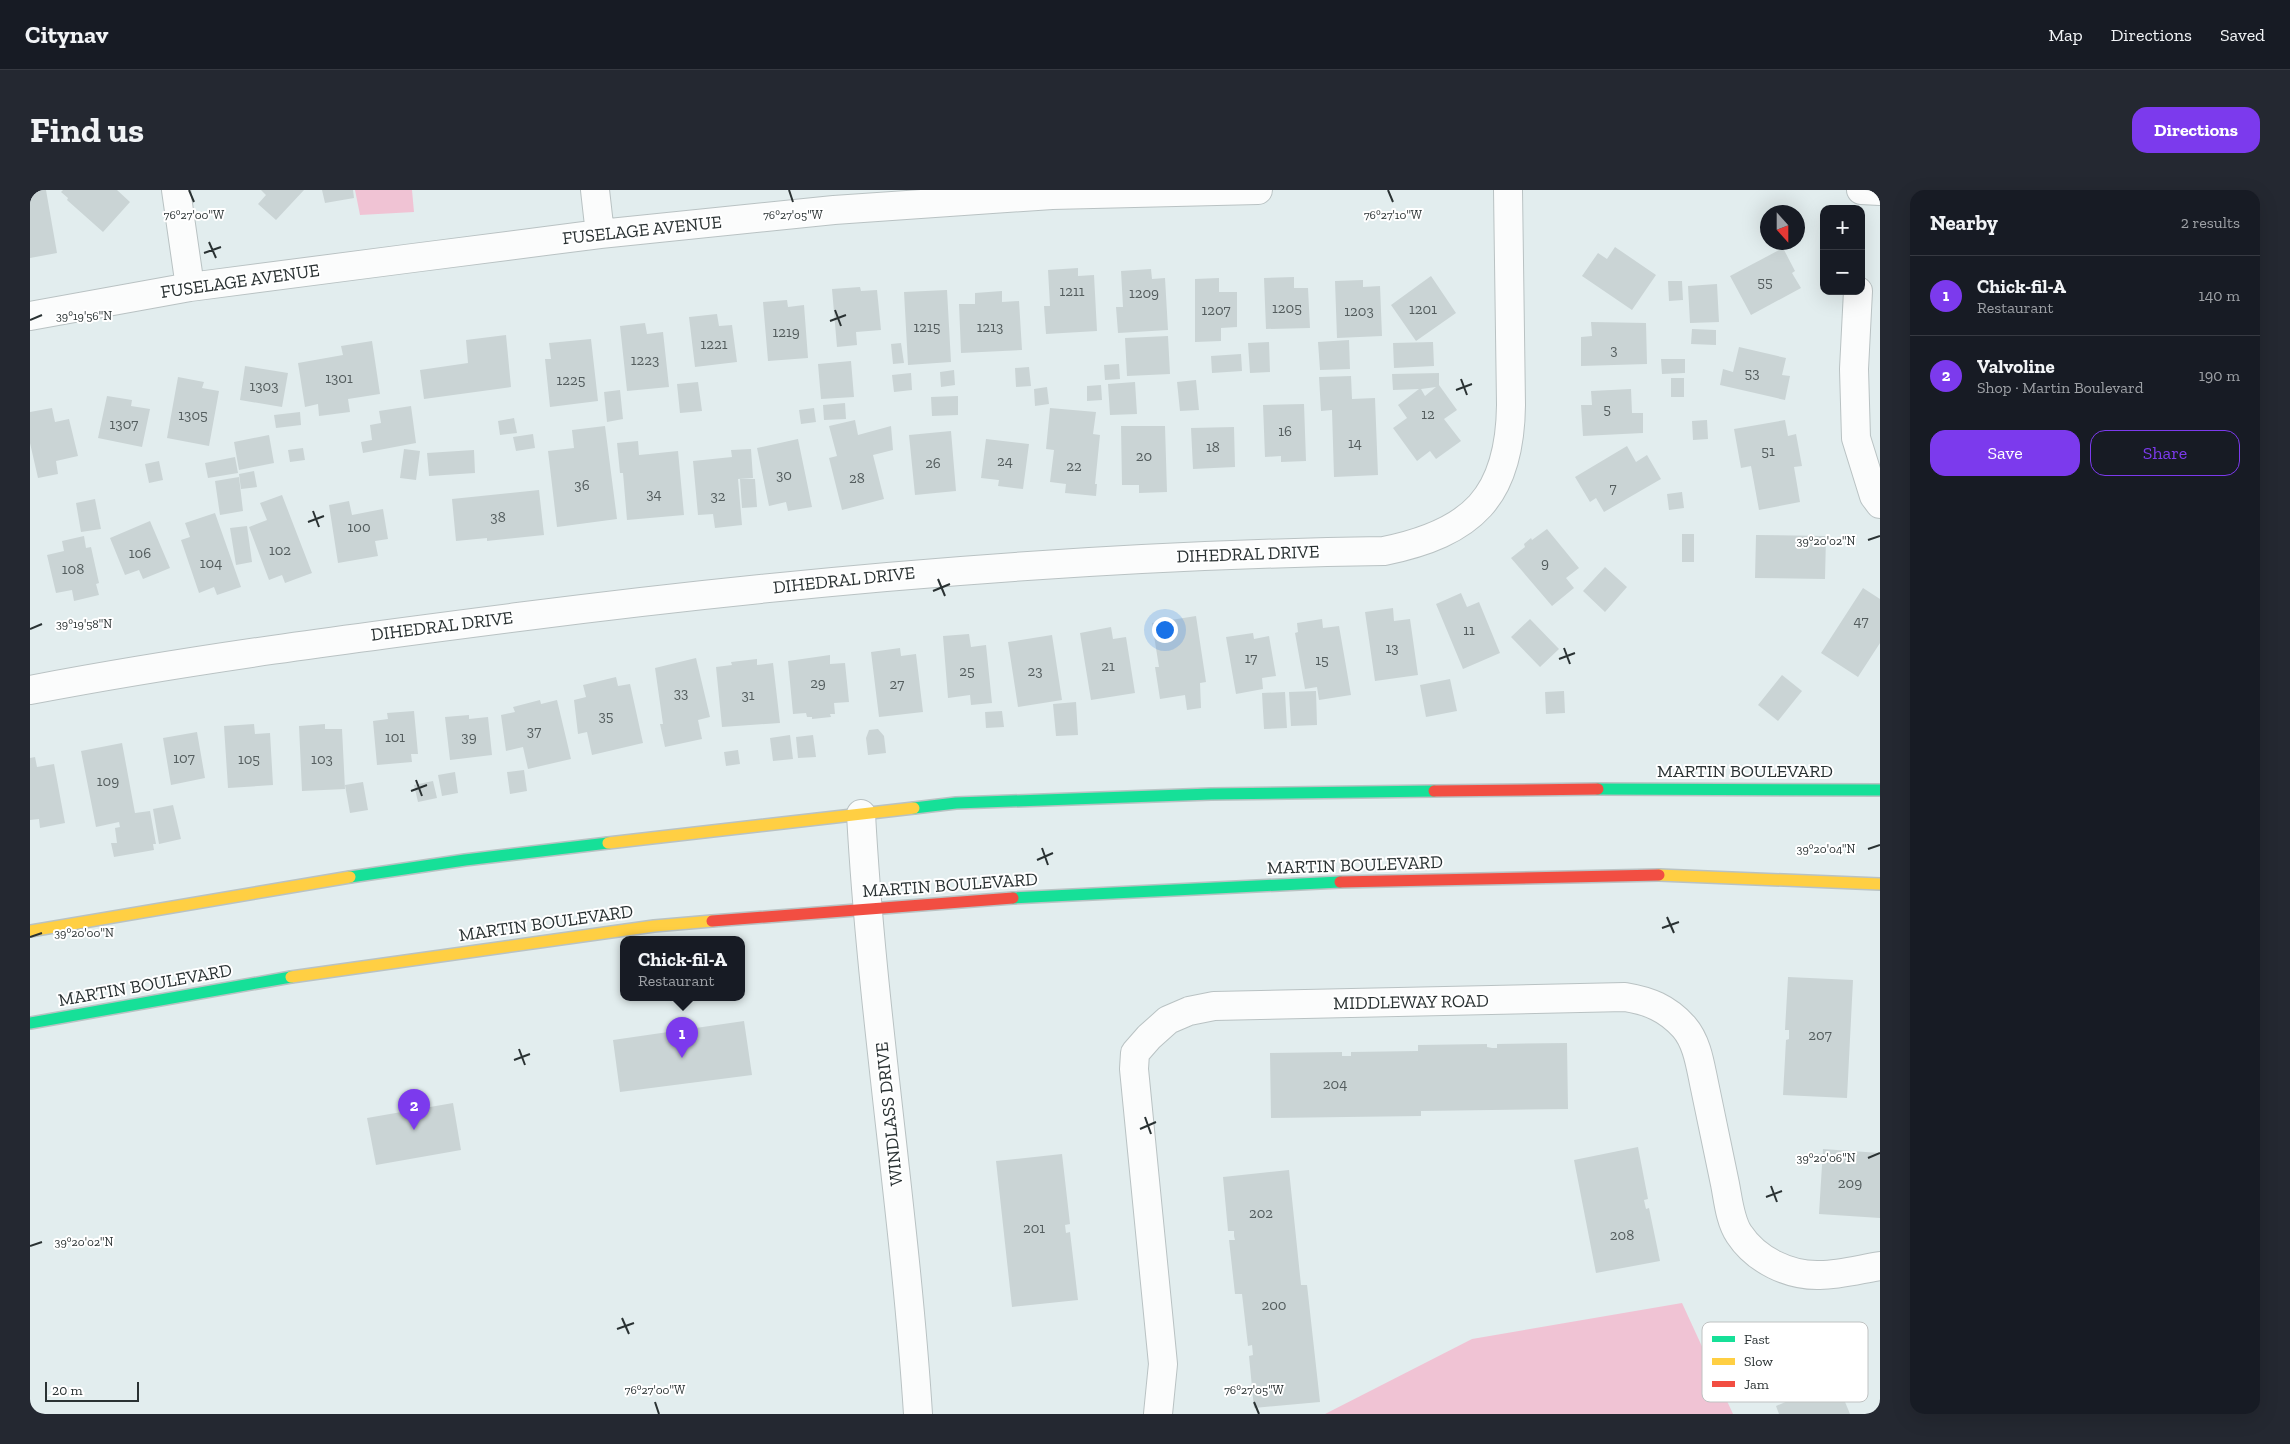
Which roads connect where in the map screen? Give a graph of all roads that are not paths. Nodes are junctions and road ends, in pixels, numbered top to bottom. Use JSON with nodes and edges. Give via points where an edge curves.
{"nodes":[{"id":1,"x":176,"y":190,"type":"edge"},
{"id":2,"x":595,"y":190,"type":"edge"},
{"id":3,"x":1258,"y":190,"type":"edge"},
{"id":4,"x":1508,"y":190,"type":"edge"},
{"id":5,"x":1860,"y":190,"type":"edge"},
{"id":6,"x":1880,"y":191,"type":"edge"},
{"id":7,"x":1859,"y":205,"type":"edge"},
{"id":8,"x":600,"y":234,"type":"junction"},
{"id":9,"x":190,"y":287,"type":"junction"},
{"id":10,"x":1858,"y":295,"type":"edge"},
{"id":11,"x":30,"y":316,"type":"edge"},
{"id":12,"x":1880,"y":504,"type":"edge"},
{"id":13,"x":30,"y":690,"type":"edge"},
{"id":14,"x":1880,"y":790,"type":"edge"},
{"id":15,"x":861,"y":814,"type":"junction"},
{"id":16,"x":1880,"y":884,"type":"edge"},
{"id":17,"x":866,"y":908,"type":"junction"},
{"id":18,"x":30,"y":931,"type":"edge"},
{"id":19,"x":30,"y":1024,"type":"edge"},
{"id":20,"x":1880,"y":1266,"type":"edge"},
{"id":21,"x":918,"y":1414,"type":"edge"},
{"id":22,"x":1158,"y":1414,"type":"edge"}],
"edges":[{"from":1,"to":9,"type":"street"},
{"from":2,"to":8,"type":"street"},
{"from":3,"to":8,"type":"street","name":"FUSELAGE AVENUE","via":[[1042,195],[834,210]]},
{"from":4,"to":13,"type":"street","name":"DIHEDRAL DRIVE","via":[[1512,405],[1506,458],[1487,497],[1470,517],[1448,532],[1415,544],[1384,551],[1146,557],[903,574],[658,599],[318,642],[145,668]]},
{"from":5,"to":6,"type":"street"},
{"from":5,"to":7,"type":"street"},
{"from":8,"to":9,"type":"street","name":"FUSELAGE AVENUE"},
{"from":9,"to":11,"type":"street","name":"FUSELAGE AVENUE"},
{"from":10,"to":12,"type":"street","via":[[1854,369],[1856,438],[1874,496]]},
{"from":14,"to":15,"type":"main road","name":"MARTIN BOULEVARD","via":[[1211,794],[956,804]]},
{"from":15,"to":17,"type":"street","name":"WINDLASS DRIVE"},
{"from":15,"to":18,"type":"main road","name":"MARTIN BOULEVARD","via":[[465,860],[314,882]]},
{"from":16,"to":17,"type":"main road","name":"MARTIN BOULEVARD","via":[[1648,876],[1319,882]]},
{"from":17,"to":19,"type":"main road","name":"MARTIN BOULEVARD","via":[[654,926],[319,972]]},
{"from":17,"to":21,"type":"street","name":"WINDLASS DRIVE"},
{"from":20,"to":22,"type":"street","name":"MIDDLEWAY ROAD","via":[[1819,1276],[1789,1270],[1752,1251],[1738,1233],[1730,1208],[1693,1041],[1668,1012],[1646,1001],[1625,997],[1214,1006],[1189,1011],[1168,1020],[1149,1037],[1136,1054],[1134,1069],[1163,1364]]}]}
